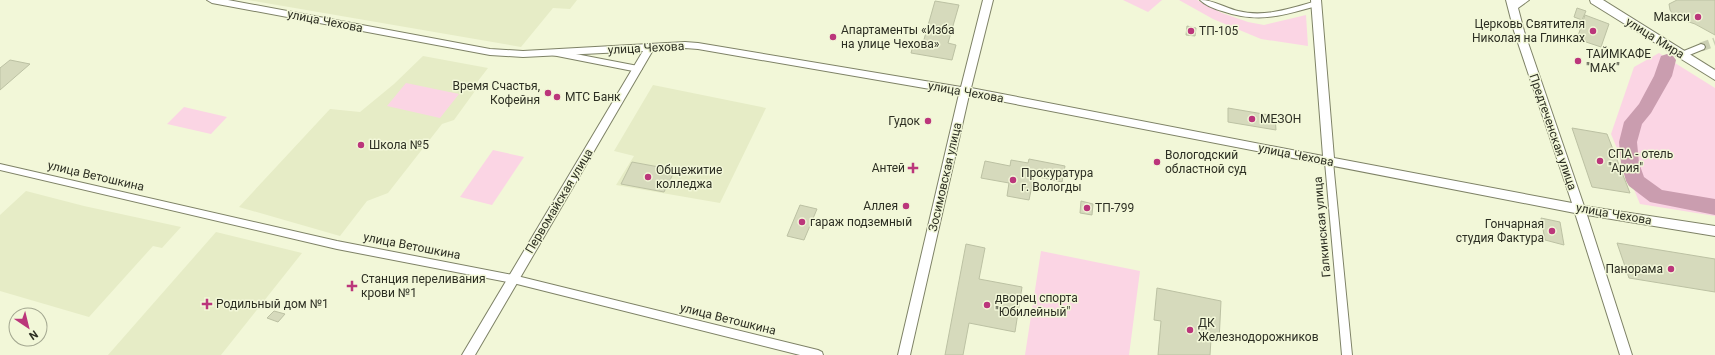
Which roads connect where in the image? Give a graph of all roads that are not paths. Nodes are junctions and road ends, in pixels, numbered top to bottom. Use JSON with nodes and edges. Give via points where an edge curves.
{"nodes":[{"id":1,"x":212,"y":0,"type":"edge"},
{"id":2,"x":988,"y":0,"type":"edge"},
{"id":3,"x":1204,"y":0,"type":"edge"},
{"id":4,"x":1524,"y":0,"type":"edge"},
{"id":5,"x":1596,"y":0,"type":"edge"},
{"id":6,"x":1317,"y":2,"type":"edge"},
{"id":7,"x":1512,"y":3,"type":"edge"},
{"id":8,"x":650,"y":47,"type":"junction"},
{"id":9,"x":1701,"y":47,"type":"tunnel mouth"},
{"id":10,"x":555,"y":53,"type":"junction"},
{"id":11,"x":1682,"y":55,"type":"junction"},
{"id":12,"x":638,"y":69,"type":"junction"},
{"id":13,"x":1715,"y":76,"type":"edge"},
{"id":14,"x":965,"y":91,"type":"junction"},
{"id":15,"x":1329,"y":162,"type":"junction"},
{"id":16,"x":0,"y":167,"type":"edge"},
{"id":17,"x":1579,"y":208,"type":"junction"},
{"id":18,"x":1715,"y":231,"type":"edge"},
{"id":19,"x":513,"y":279,"type":"junction"},
{"id":20,"x":468,"y":355,"type":"edge"},
{"id":21,"x":818,"y":355,"type":"edge"},
{"id":22,"x":904,"y":355,"type":"edge"},
{"id":23,"x":1347,"y":355,"type":"edge"},
{"id":24,"x":1626,"y":355,"type":"edge"}],
"edges":[{"from":1,"to":10,"type":"street","name":"улица Чехова","via":[[490,52]]},
{"from":2,"to":14,"type":"street","name":"Зосимовская улица"},
{"from":3,"to":6,"type":"street","via":[[1234,14],[1254,17],[1278,14]]},
{"from":4,"to":7,"type":"street"},
{"from":5,"to":11,"type":"main road","name":"улица Мира"},
{"from":6,"to":15,"type":"street","name":"Галкинская улица"},
{"from":7,"to":17,"type":"street","name":"Предтеченская улица","via":[[1519,31]]},
{"from":8,"to":10,"type":"street","name":"улица Чехова"},
{"from":8,"to":12,"type":"street","name":"Первомайская улица"},
{"from":8,"to":14,"type":"street","name":"улица Чехова","via":[[698,46]]},
{"from":9,"to":11,"type":"street"},
{"from":10,"to":12,"type":"street"},
{"from":11,"to":13,"type":"main road","name":"улица Мира"},
{"from":12,"to":19,"type":"street","name":"Первомайская улица"},
{"from":14,"to":15,"type":"street","name":"улица Чехова"},
{"from":14,"to":22,"type":"street","name":"Зосимовская улица"},
{"from":15,"to":17,"type":"street","name":"улица Чехова"},
{"from":15,"to":23,"type":"street","name":"Галкинская улица"},
{"from":16,"to":19,"type":"street","name":"улица Ветошкина","via":[[337,245]]},
{"from":17,"to":18,"type":"street","name":"улица Чехова"},
{"from":17,"to":24,"type":"street","name":"Предтеченская улица"},
{"from":19,"to":20,"type":"street","name":"Первомайская улица"},
{"from":19,"to":21,"type":"street","name":"улица Ветошкина"}]}
